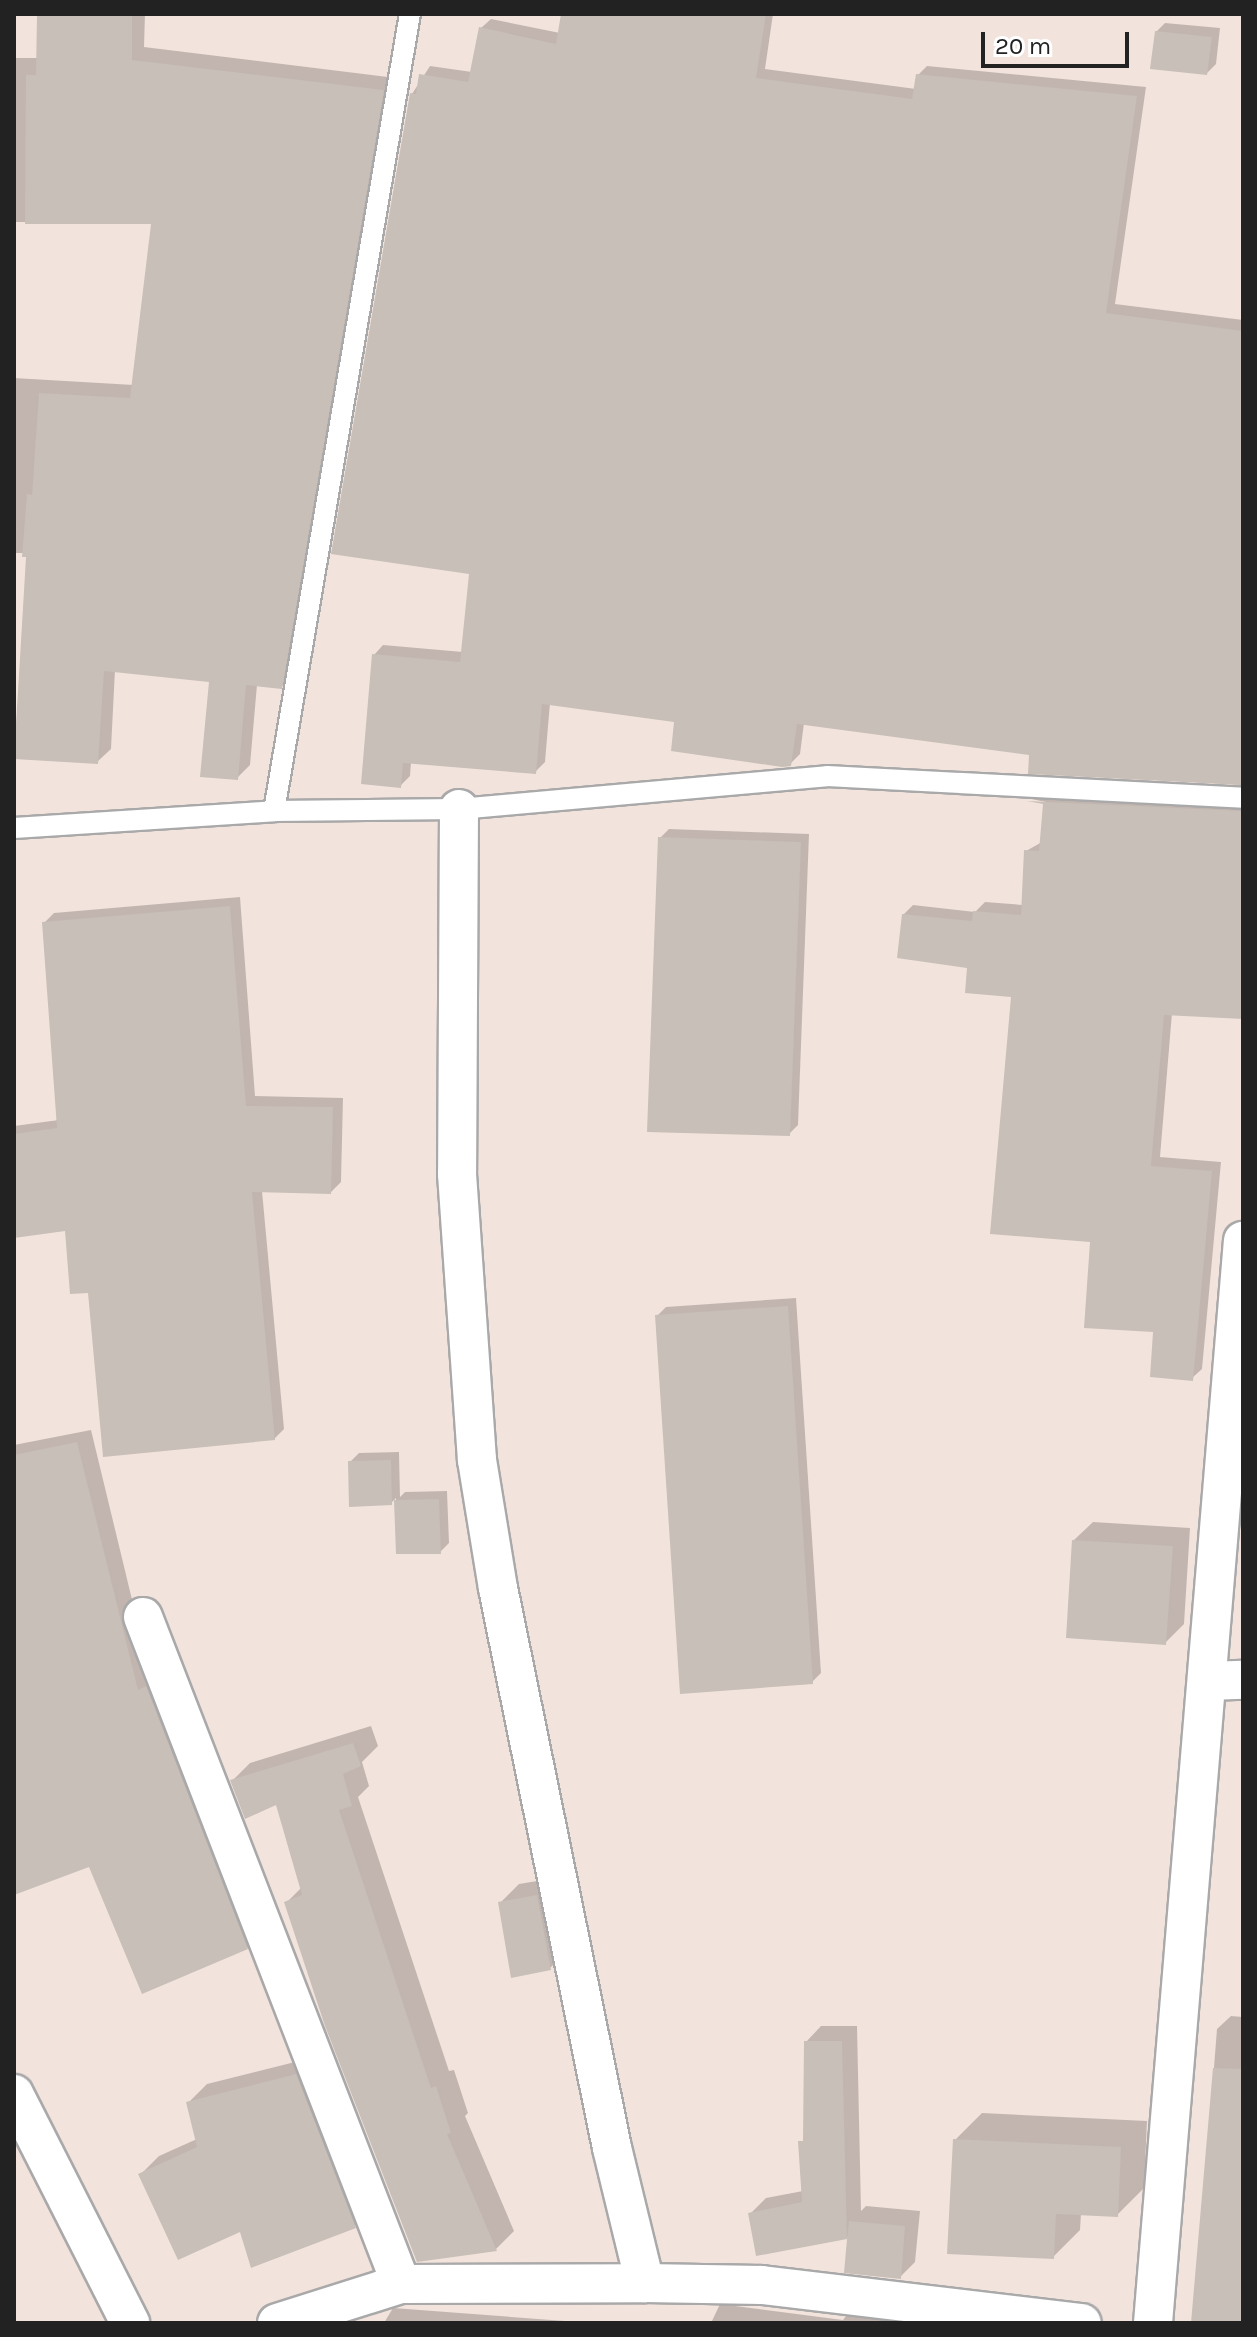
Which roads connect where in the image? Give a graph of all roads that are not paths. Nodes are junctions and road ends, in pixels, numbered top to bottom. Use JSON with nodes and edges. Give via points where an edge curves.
{"nodes":[{"id":1,"x":410,"y":14,"type":"edge"},
{"id":2,"x":1243,"y":798,"type":"edge"},
{"id":3,"x":459,"y":809,"type":"junction"},
{"id":4,"x":274,"y":811,"type":"junction"},
{"id":5,"x":14,"y":828,"type":"edge"},
{"id":6,"x":1243,"y":1241,"type":"edge"},
{"id":7,"x":143,"y":1617,"type":"dead end"},
{"id":8,"x":1225,"y":1681,"type":"edge"},
{"id":9,"x":14,"y":2094,"type":"edge"},
{"id":10,"x":645,"y":2283,"type":"junction"},
{"id":11,"x":401,"y":2284,"type":"junction"},
{"id":12,"x":130,"y":2323,"type":"edge"},
{"id":13,"x":277,"y":2323,"type":"edge"},
{"id":14,"x":1082,"y":2323,"type":"edge"},
{"id":15,"x":1153,"y":2323,"type":"edge"}],
"edges":[{"from":1,"to":4,"type":"lane"},
{"from":2,"to":3,"type":"lane","via":[[827,776]]},
{"from":3,"to":4,"type":"lane"},
{"from":3,"to":10,"type":"street","via":[[457,1174],[477,1460],[596,2071]]},
{"from":4,"to":5,"type":"lane"},
{"from":6,"to":8,"type":"street"},
{"from":7,"to":11,"type":"street"},
{"from":8,"to":15,"type":"street"},
{"from":9,"to":12,"type":"street"},
{"from":10,"to":11,"type":"street"},
{"from":10,"to":14,"type":"street","via":[[762,2285]]},
{"from":11,"to":13,"type":"street"}]}
